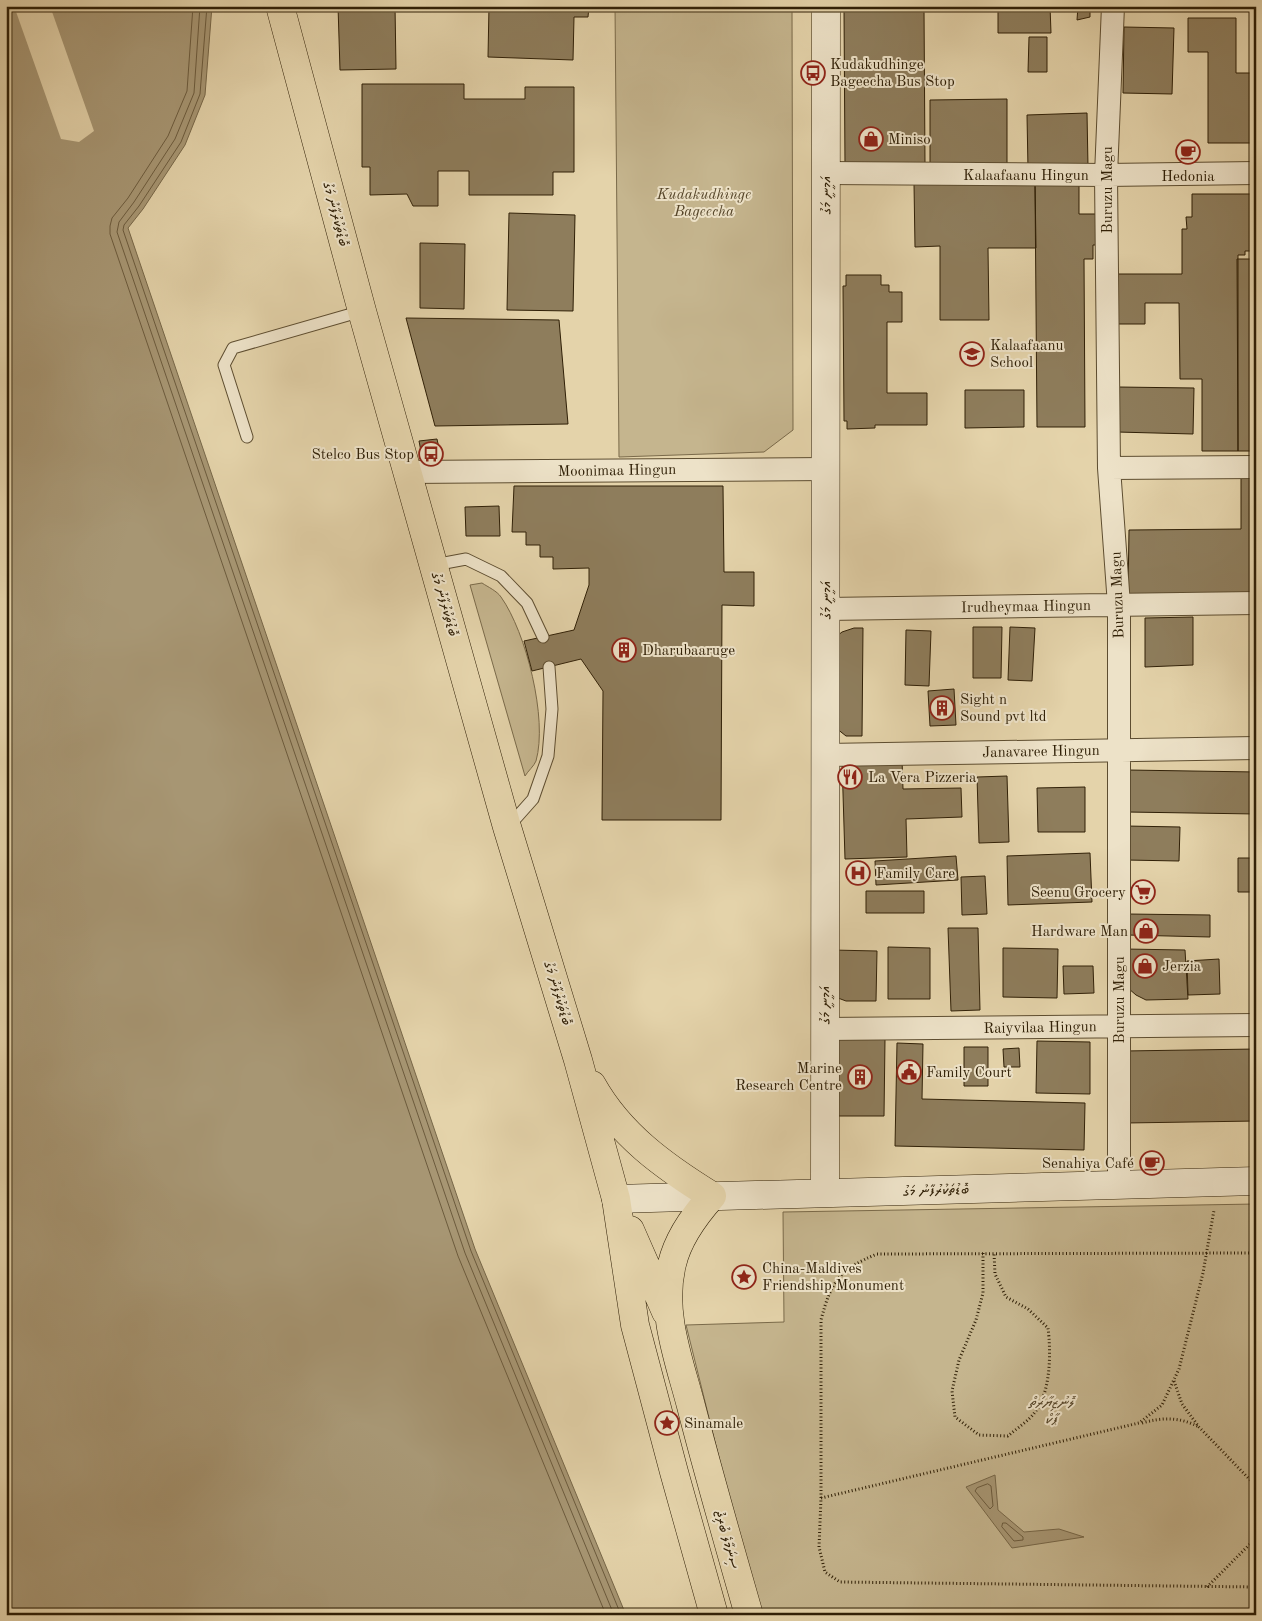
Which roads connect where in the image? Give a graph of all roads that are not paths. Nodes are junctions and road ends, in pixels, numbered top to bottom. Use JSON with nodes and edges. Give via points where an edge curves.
{"nodes":[{"id":1,"x":280,"y":6,"type":"edge"},
{"id":2,"x":826,"y":6,"type":"edge"},
{"id":3,"x":1113,"y":6,"type":"edge"},
{"id":4,"x":1256,"y":172,"type":"edge"},
{"id":5,"x":826,"y":173,"type":"junction"},
{"id":6,"x":1106,"y":175,"type":"junction"},
{"id":7,"x":362,"y":311,"type":"junction"},
{"id":8,"x":247,"y":437,"type":"dead end"},
{"id":9,"x":1256,"y":467,"type":"edge"},
{"id":10,"x":1109,"y":468,"type":"junction"},
{"id":11,"x":826,"y":469,"type":"junction"},
{"id":12,"x":408,"y":472,"type":"junction"},
{"id":13,"x":434,"y":565,"type":"junction"},
{"id":14,"x":1256,"y":603,"type":"edge"},
{"id":15,"x":1119,"y":605,"type":"junction"},
{"id":16,"x":826,"y":609,"type":"junction"},
{"id":17,"x":543,"y":637,"type":"dead end"},
{"id":18,"x":549,"y":667,"type":"dead end"},
{"id":19,"x":1256,"y":748,"type":"edge"},
{"id":20,"x":1119,"y":750,"type":"junction"},
{"id":21,"x":826,"y":755,"type":"junction"},
{"id":22,"x":507,"y":828,"type":"junction"},
{"id":23,"x":1256,"y":1025,"type":"edge"},
{"id":24,"x":1120,"y":1026,"type":"junction"},
{"id":25,"x":825,"y":1029,"type":"junction"},
{"id":26,"x":578,"y":1060,"type":"junction"},
{"id":27,"x":1256,"y":1181,"type":"edge"},
{"id":28,"x":1119,"y":1184,"type":"junction"},
{"id":29,"x":825,"y":1193,"type":"junction"},
{"id":30,"x":712,"y":1196,"type":"junction"},
{"id":31,"x":616,"y":1199,"type":"junction"},
{"id":32,"x":668,"y":1316,"type":"junction"},
{"id":33,"x":714,"y":1615,"type":"edge"},
{"id":34,"x":749,"y":1615,"type":"edge"}],
"edges":[{"from":1,"to":7,"type":"main road","name":"ބޮޑުތަކުރުފާނު މަގު"},
{"from":2,"to":5,"type":"street","name":"އަމީނީ މަގު"},
{"from":3,"to":6,"type":"street","name":"Buruzu Magu"},
{"from":4,"to":6,"type":"street","name":"Kalaafaanu Hingun"},
{"from":5,"to":6,"type":"street","name":"Kalaafaanu Hingun"},
{"from":5,"to":11,"type":"street","name":"އަމީނީ މަގު"},
{"from":6,"to":10,"type":"street","name":"Buruzu Magu"},
{"from":7,"to":8,"type":"lane","via":[[233,348],[224,365]]},
{"from":7,"to":12,"type":"main road","name":"ބޮޑުތަކުރުފާނު މަގު"},
{"from":9,"to":10,"type":"street"},
{"from":10,"to":15,"type":"street","name":"Buruzu Magu"},
{"from":11,"to":12,"type":"street","name":"Moonimaa Hingun"},
{"from":11,"to":16,"type":"street","name":"އަމީނީ މަގު"},
{"from":12,"to":13,"type":"main road","name":"ބޮޑުތަކުރުފާނު މަގު"},
{"from":13,"to":17,"type":"lane","via":[[466,559],[501,576],[527,602]]},
{"from":13,"to":22,"type":"main road","name":"ބޮޑުތަކުރުފާނު މަގު"},
{"from":14,"to":15,"type":"street","name":"Irudheymaa Hingun"},
{"from":15,"to":16,"type":"street","name":"Irudheymaa Hingun"},
{"from":15,"to":20,"type":"street","name":"Buruzu Magu"},
{"from":16,"to":21,"type":"street","name":"އަމީނީ މަގު"},
{"from":18,"to":22,"type":"lane","via":[[552,709],[548,756],[533,800]]},
{"from":19,"to":20,"type":"street","name":"Janavaree Hingun"},
{"from":20,"to":21,"type":"street","name":"Janavaree Hingun"},
{"from":20,"to":24,"type":"street","name":"Buruzu Magu"},
{"from":21,"to":25,"type":"street","name":"އަމީނީ މަގު"},
{"from":22,"to":26,"type":"main road","name":"ބޮޑުތަކުރުފާނު މަގު"},
{"from":23,"to":24,"type":"street","name":"Raiyvilaa Hingun"},
{"from":24,"to":25,"type":"street","name":"Raiyvilaa Hingun"},
{"from":24,"to":28,"type":"street","name":"Buruzu Magu"},
{"from":25,"to":29,"type":"street","name":"އަމީނީ މަގު"},
{"from":26,"to":30,"type":"main road","via":[[601,1101],[626,1131],[650,1154]]},
{"from":26,"to":31,"type":"main road","name":"ބޮޑުތަކުރުފާނު މަގު"},
{"from":27,"to":28,"type":"street","name":"ބޮޑުތަކުރުފާނު މަގު"},
{"from":28,"to":29,"type":"street","name":"ބޮޑުތަކުރުފާނު މަގު"},
{"from":29,"to":30,"type":"street","name":"ބޮޑުތަކުރުފާނު މަގު"},
{"from":30,"to":31,"type":"street","name":"ބޮޑުތަކުރުފާނު މަގު"},
{"from":30,"to":32,"type":"main road","via":[[696,1214],[672,1264]]},
{"from":31,"to":32,"type":"main road","name":"ބޮޑުތަކުރުފާނު މަގު"},
{"from":31,"to":33,"type":"main road","name":"ބޮޑުތަކުރުފާނު މަގު","via":[[635,1325]]},
{"from":32,"to":34,"type":"main road","name":"ސިނަމާލެ ބުރިޖު","via":[[705,1463]]}]}
